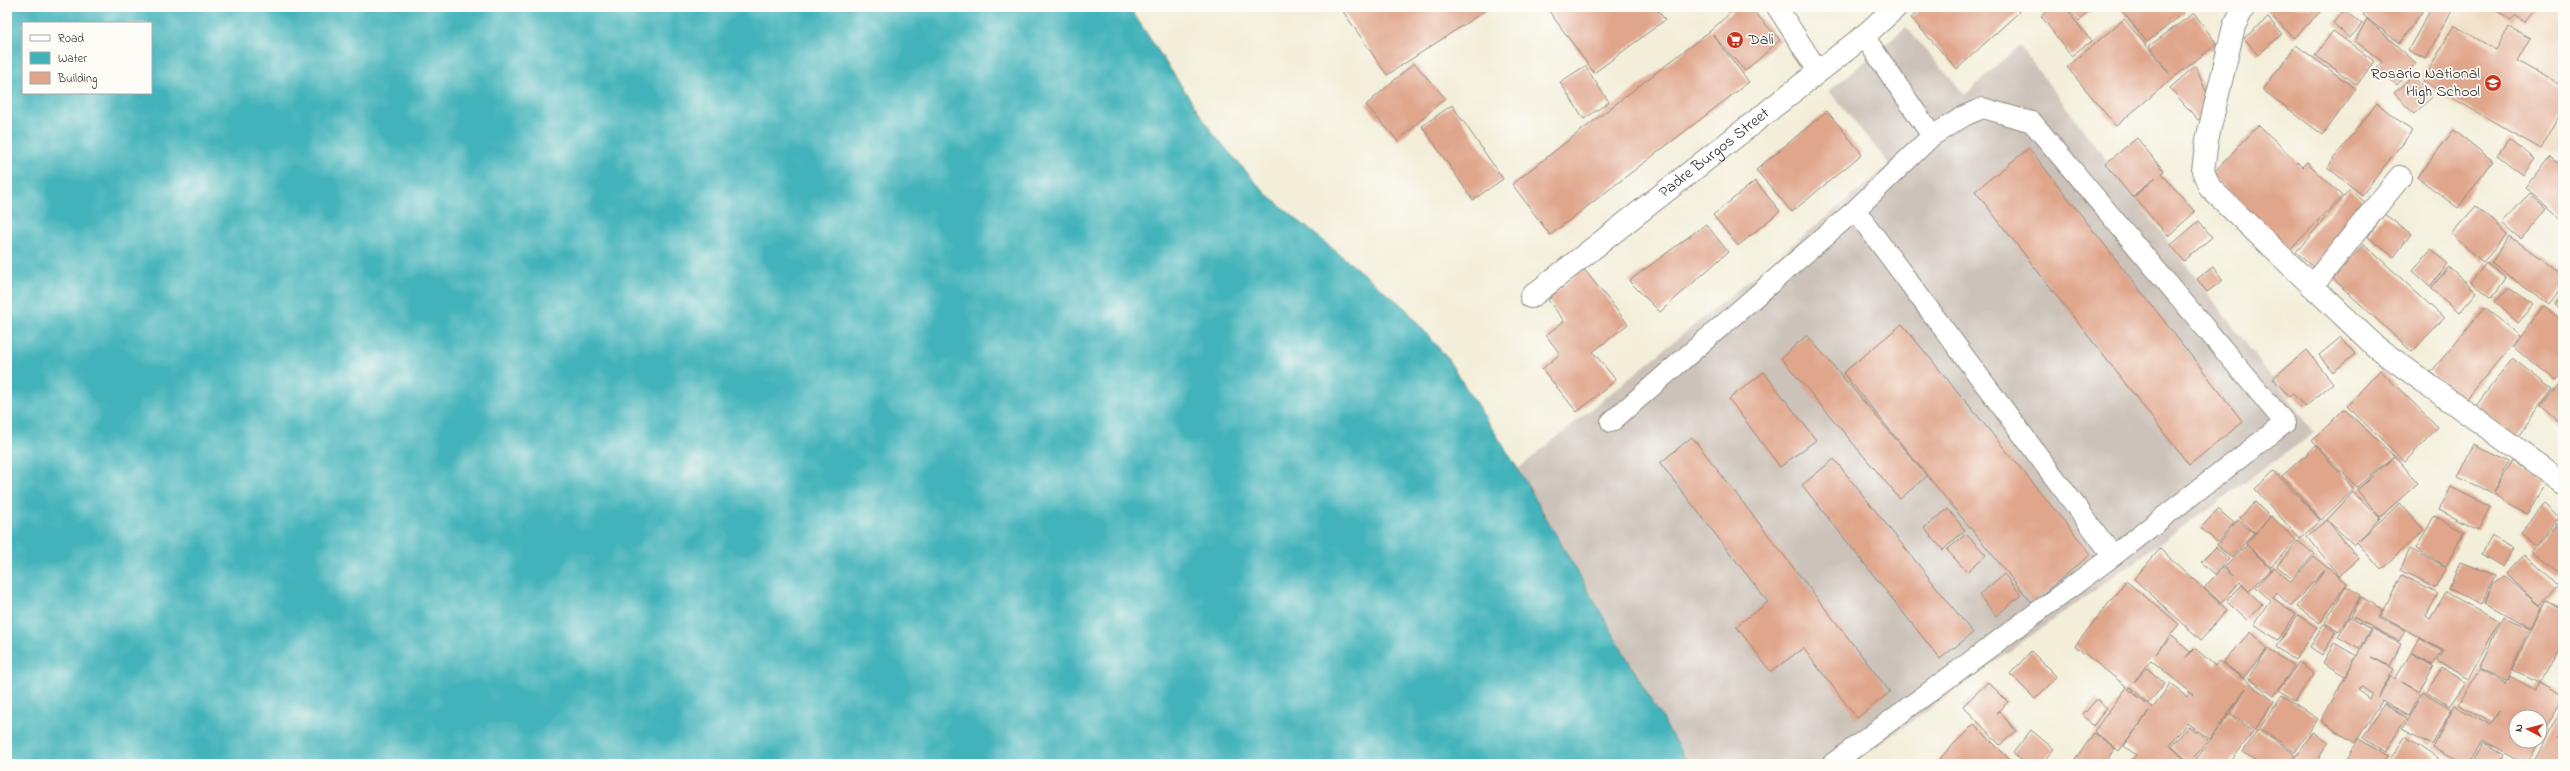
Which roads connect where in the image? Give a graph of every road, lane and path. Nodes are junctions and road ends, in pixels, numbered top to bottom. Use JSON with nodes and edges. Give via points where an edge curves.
{"nodes":[{"id":1,"x":1777,"y":7,"type":"edge"},
{"id":2,"x":1896,"y":7,"type":"edge"},
{"id":3,"x":2244,"y":7,"type":"edge"},
{"id":4,"x":1864,"y":36,"type":"junction"},
{"id":5,"x":1818,"y":71,"type":"junction"},
{"id":6,"x":1932,"y":136,"type":"junction"},
{"id":7,"x":2400,"y":177,"type":"dead end"},
{"id":8,"x":1855,"y":210,"type":"junction"},
{"id":9,"x":2312,"y":286,"type":"junction"},
{"id":10,"x":1531,"y":297,"type":"dead end"},
{"id":11,"x":1611,"y":422,"type":"dead end"},
{"id":12,"x":2563,"y":485,"type":"edge"},
{"id":13,"x":2113,"y":556,"type":"junction"},
{"id":14,"x":1832,"y":764,"type":"edge"}],
"edges":[{"from":1,"to":5,"type":"lane"},
{"from":2,"to":4,"type":"street","name":"Padre Burgos Street"},
{"from":3,"to":9,"type":"street","via":[[2234,26],[2207,140],[2203,171],[2210,188]]},
{"from":4,"to":5,"type":"street","name":"Padre Burgos Street"},
{"from":4,"to":6,"type":"lane"},
{"from":5,"to":10,"type":"street","name":"Padre Burgos Street"},
{"from":6,"to":8,"type":"lane"},
{"from":6,"to":13,"type":"lane","via":[[1966,115],[1983,108],[2032,122],[2285,423]]},
{"from":7,"to":9,"type":"street"},
{"from":8,"to":11,"type":"lane"},
{"from":8,"to":13,"type":"lane"},
{"from":9,"to":12,"type":"street","via":[[2376,347]]},
{"from":13,"to":14,"type":"lane"}]}
